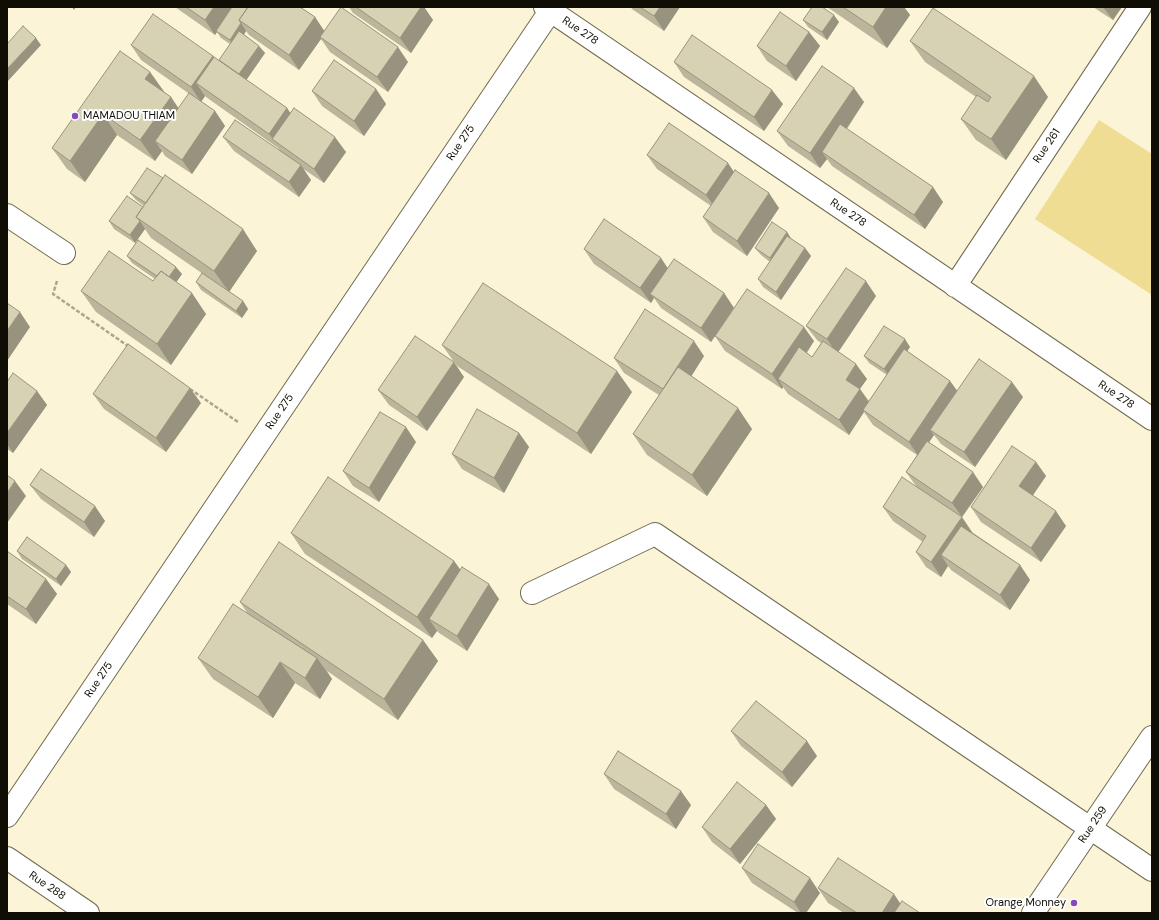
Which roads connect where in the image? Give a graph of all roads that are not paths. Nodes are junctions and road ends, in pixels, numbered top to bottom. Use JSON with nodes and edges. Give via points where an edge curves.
{"nodes":[{"id":1,"x":1140,"y":7,"type":"edge"},
{"id":2,"x":549,"y":8,"type":"edge"},
{"id":3,"x":7,"y":215,"type":"edge"},
{"id":4,"x":64,"y":253,"type":"road end"},
{"id":5,"x":955,"y":286,"type":"junction"},
{"id":6,"x":1152,"y":419,"type":"edge"},
{"id":7,"x":532,"y":593,"type":"dead end"},
{"id":8,"x":1152,"y":737,"type":"edge"},
{"id":9,"x":7,"y":816,"type":"edge"},
{"id":10,"x":1090,"y":828,"type":"junction"},
{"id":11,"x":7,"y":858,"type":"edge"},
{"id":12,"x":1152,"y":870,"type":"edge"},
{"id":13,"x":88,"y":913,"type":"edge"},
{"id":14,"x":1033,"y":913,"type":"edge"}],
"edges":[{"from":1,"to":5,"type":"street","name":"Rue 261"},
{"from":2,"to":5,"type":"street","name":"Rue 278"},
{"from":2,"to":9,"type":"street","name":"Rue 275"},
{"from":3,"to":4,"type":"street"},
{"from":5,"to":6,"type":"street","name":"Rue 278"},
{"from":7,"to":10,"type":"street","via":[[654,534]]},
{"from":8,"to":10,"type":"street","name":"Rue 259"},
{"from":10,"to":12,"type":"street"},
{"from":10,"to":14,"type":"street","name":"Rue 259"},
{"from":11,"to":13,"type":"street","name":"Rue 288"}]}
